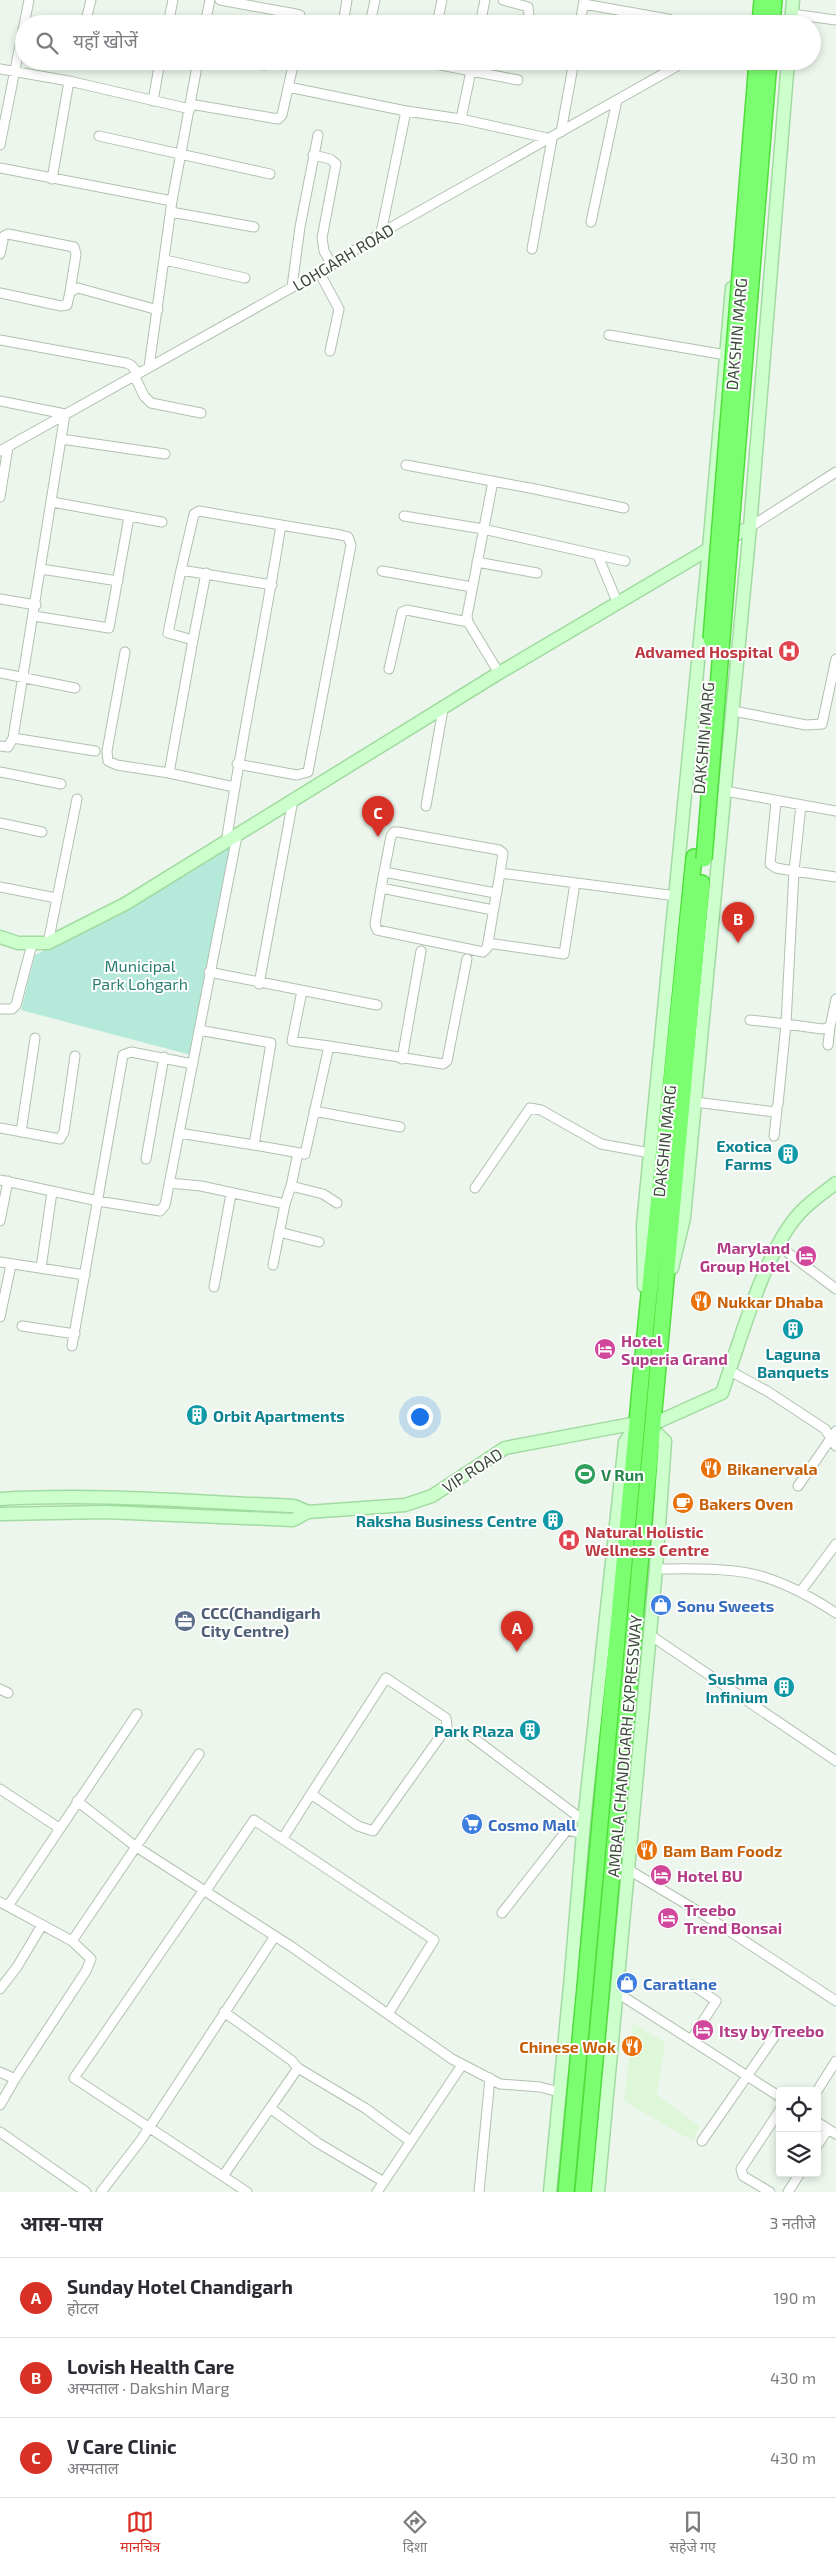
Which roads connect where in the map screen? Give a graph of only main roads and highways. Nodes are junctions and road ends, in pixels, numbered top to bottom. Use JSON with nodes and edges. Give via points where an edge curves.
{"nodes":[{"id":1,"x":762,"y":0,"type":"edge"},
{"id":2,"x":774,"y":0,"type":"edge"},
{"id":3,"x":761,"y":15,"type":"edge"},
{"id":4,"x":773,"y":15,"type":"edge"},
{"id":5,"x":756,"y":70,"type":"edge"},
{"id":6,"x":768,"y":70,"type":"edge"},
{"id":7,"x":699,"y":858,"type":"junction"},
{"id":8,"x":646,"y":1324,"type":"joint"},
{"id":9,"x":566,"y":2192,"type":"edge"},
{"id":10,"x":583,"y":2192,"type":"edge"}],
"edges":[{"from":1,"to":3,"type":"highway"},
{"from":2,"to":4,"type":"highway"},
{"from":5,"to":7,"type":"highway","name":"DAKSHIN MARG","bridge":true},
{"from":6,"to":7,"type":"highway","bridge":true},
{"from":7,"to":8,"type":"highway","name":"DAKSHIN MARG"},
{"from":7,"to":10,"type":"highway","name":"AMBALA CHANDIGARH EXPRESSWAY","via":[[653,1427]]},
{"from":8,"to":9,"type":"highway","name":"AMBALA CHANDIGARH EXPRESSWAY"}]}
